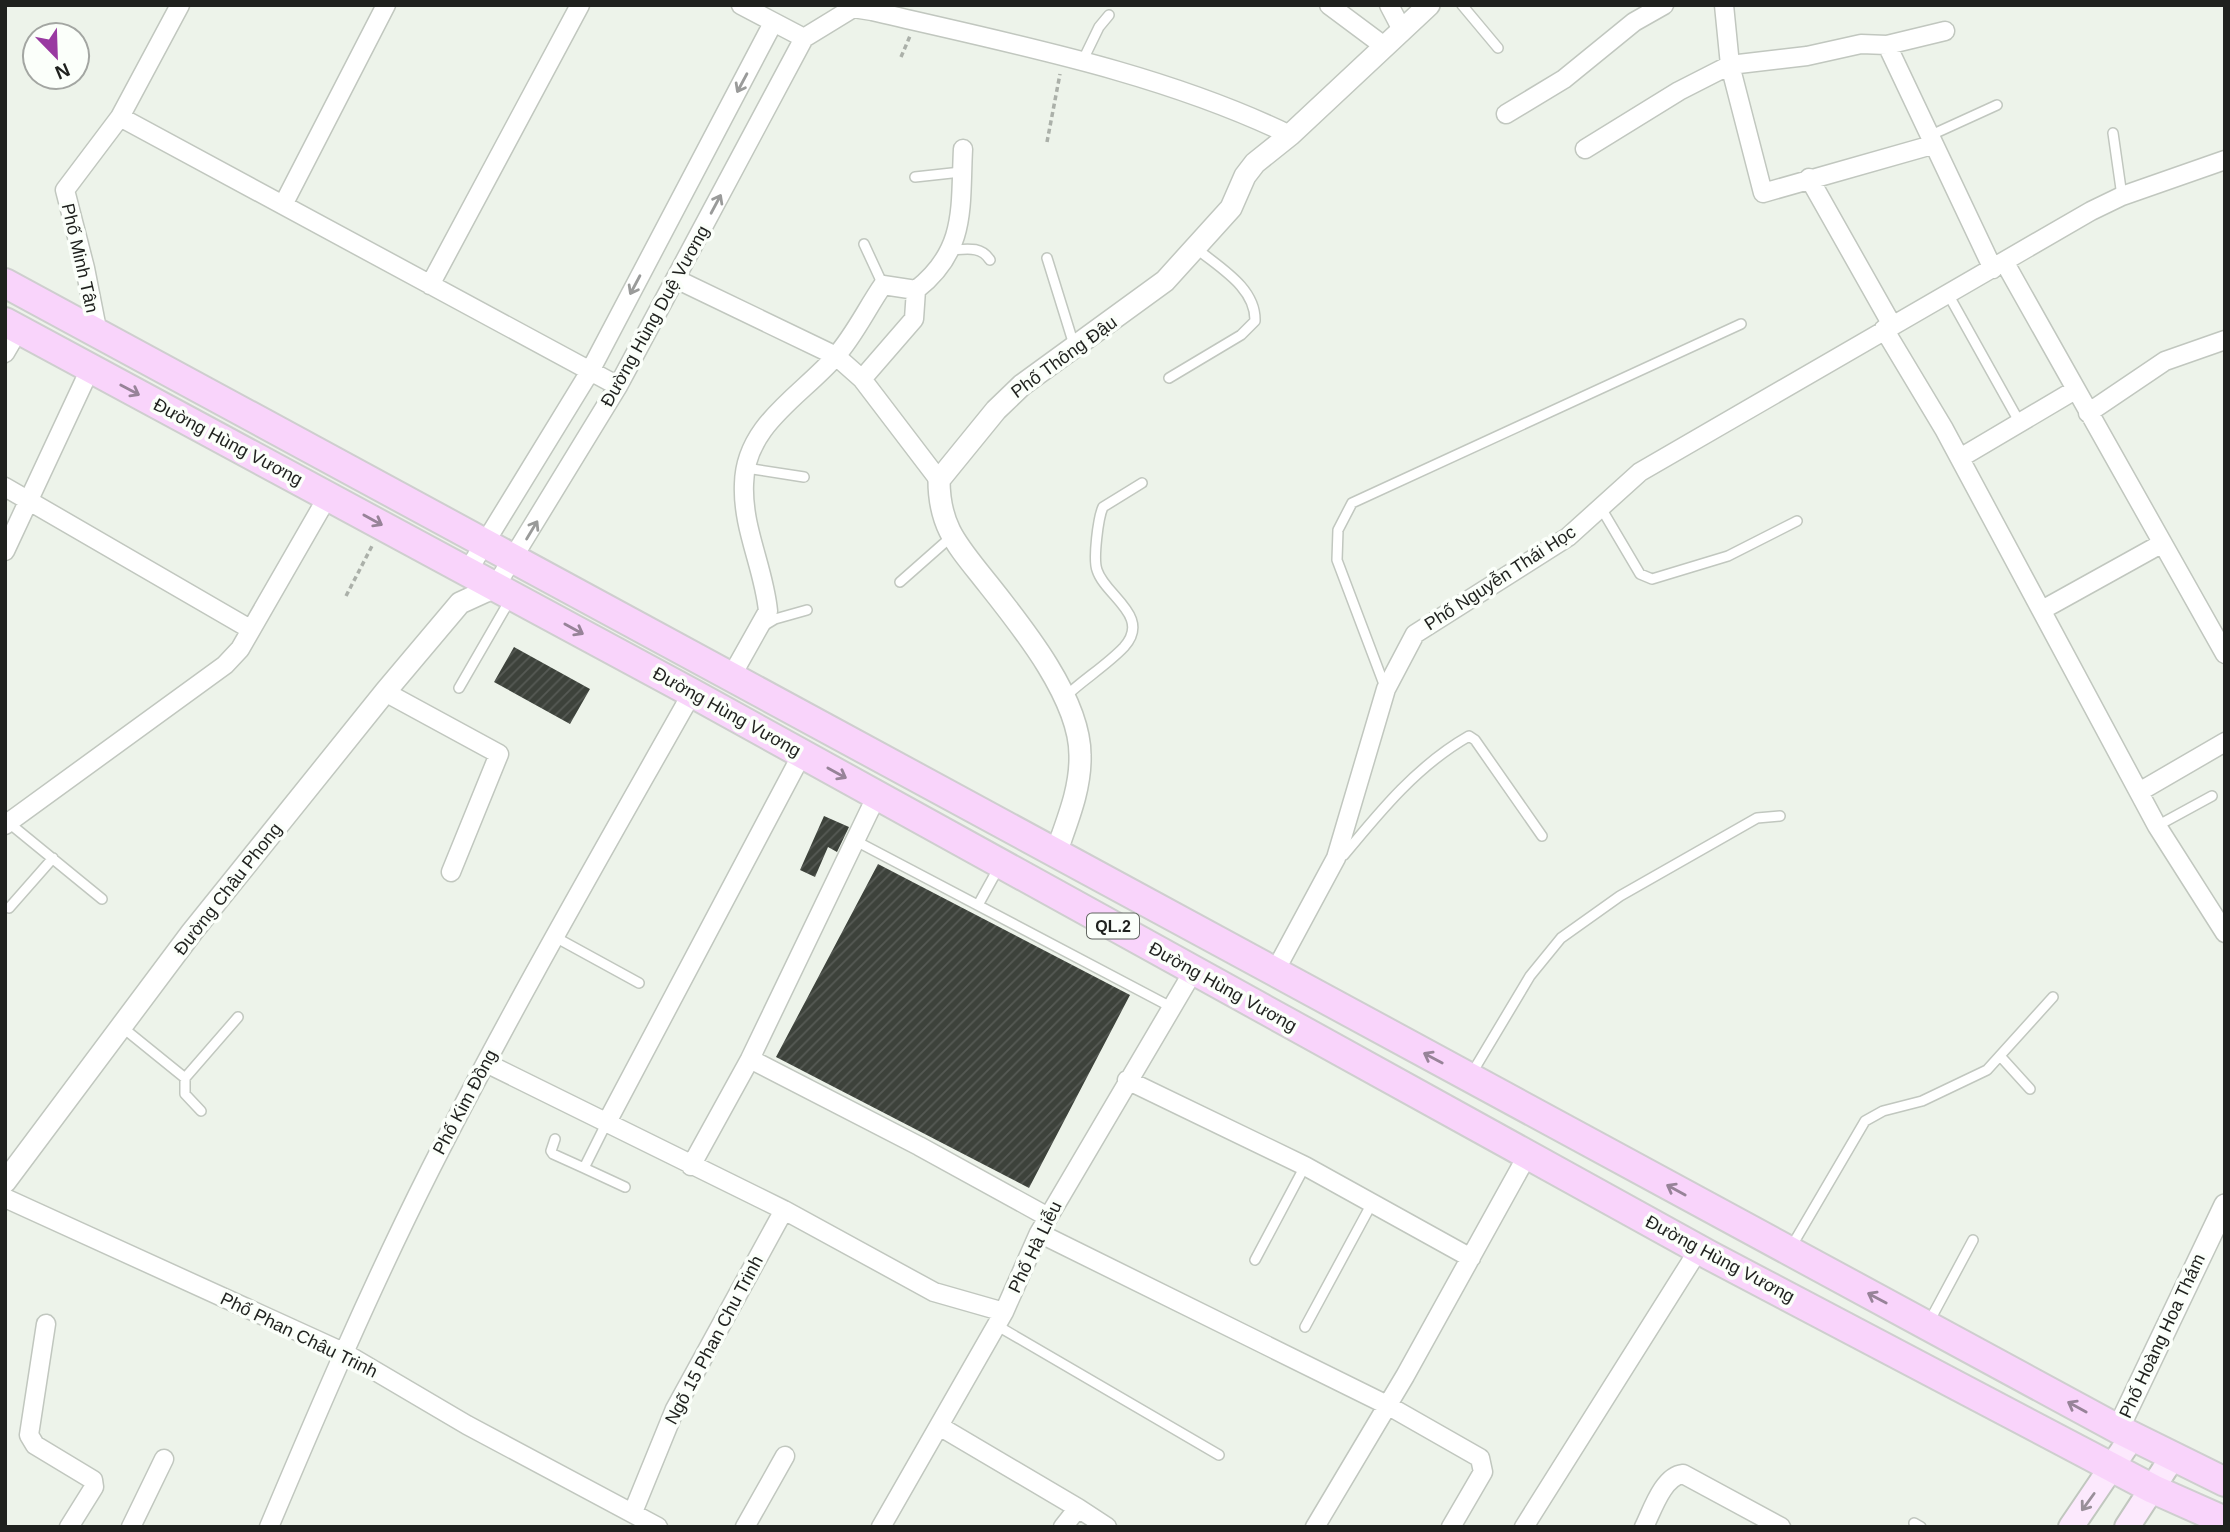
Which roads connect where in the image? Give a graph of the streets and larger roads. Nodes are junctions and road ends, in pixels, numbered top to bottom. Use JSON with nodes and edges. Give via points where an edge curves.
{"nodes":[{"id":1,"x":180,"y":5,"type":"edge"},
{"id":2,"x":386,"y":5,"type":"edge"},
{"id":3,"x":580,"y":5,"type":"edge"},
{"id":4,"x":741,"y":5,"type":"edge"},
{"id":5,"x":1329,"y":5,"type":"edge"},
{"id":6,"x":1389,"y":5,"type":"edge"},
{"id":7,"x":1429,"y":5,"type":"edge"},
{"id":8,"x":1664,"y":5,"type":"edge"},
{"id":9,"x":1724,"y":5,"type":"edge"},
{"id":10,"x":774,"y":23,"type":"junction"},
{"id":11,"x":1401,"y":28,"type":"junction"},
{"id":12,"x":1944,"y":31,"type":"dead end"},
{"id":13,"x":804,"y":38,"type":"junction"},
{"id":14,"x":1887,"y":45,"type":"junction"},
{"id":15,"x":1384,"y":46,"type":"junction"},
{"id":16,"x":1730,"y":65,"type":"junction"},
{"id":17,"x":1506,"y":114,"type":"dead end"},
{"id":18,"x":120,"y":117,"type":"junction"},
{"id":19,"x":1290,"y":135,"type":"junction"},
{"id":20,"x":1930,"y":141,"type":"junction"},
{"id":21,"x":963,"y":149,"type":"dead end"},
{"id":22,"x":1585,"y":149,"type":"dead end"},
{"id":23,"x":2225,"y":160,"type":"edge"},
{"id":24,"x":1809,"y":178,"type":"junction"},
{"id":25,"x":283,"y":205,"type":"junction"},
{"id":26,"x":1999,"y":266,"type":"junction"},
{"id":27,"x":676,"y":279,"type":"junction"},
{"id":28,"x":5,"y":283,"type":"edge"},
{"id":29,"x":430,"y":285,"type":"junction"},
{"id":30,"x":916,"y":289,"type":"junction"},
{"id":31,"x":1888,"y":327,"type":"junction"},
{"id":32,"x":97,"y":334,"type":"junction"},
{"id":33,"x":10,"y":335,"type":"edge"},
{"id":34,"x":2225,"y":340,"type":"edge"},
{"id":35,"x":836,"y":356,"type":"junction"},
{"id":36,"x":90,"y":369,"type":"junction"},
{"id":37,"x":589,"y":373,"type":"junction"},
{"id":38,"x":862,"y":379,"type":"junction"},
{"id":39,"x":618,"y":386,"type":"junction"},
{"id":40,"x":2075,"y":390,"type":"junction"},
{"id":41,"x":2088,"y":413,"type":"junction"},
{"id":42,"x":1960,"y":458,"type":"junction"},
{"id":43,"x":939,"y":480,"type":"junction"},
{"id":44,"x":5,"y":487,"type":"edge"},
{"id":45,"x":328,"y":496,"type":"junction"},
{"id":46,"x":28,"y":498,"type":"junction"},
{"id":47,"x":485,"y":542,"type":"junction"},
{"id":48,"x":2161,"y":544,"type":"junction"},
{"id":49,"x":5,"y":551,"type":"edge"},
{"id":50,"x":514,"y":558,"type":"junction"},
{"id":51,"x":467,"y":572,"type":"junction"},
{"id":52,"x":504,"y":592,"type":"junction"},
{"id":53,"x":460,"y":603,"type":"junction"},
{"id":54,"x":2042,"y":610,"type":"junction"},
{"id":55,"x":250,"y":629,"type":"junction"},
{"id":56,"x":2225,"y":654,"type":"edge"},
{"id":57,"x":732,"y":675,"type":"junction"},
{"id":58,"x":385,"y":692,"type":"junction"},
{"id":59,"x":692,"y":693,"type":"junction"},
{"id":60,"x":2225,"y":742,"type":"edge"},
{"id":61,"x":802,"y":754,"type":"junction"},
{"id":62,"x":2139,"y":792,"type":"junction"},
{"id":63,"x":877,"y":795,"type":"junction"},
{"id":64,"x":7,"y":824,"type":"edge"},
{"id":65,"x":1056,"y":853,"type":"junction"},
{"id":66,"x":451,"y":872,"type":"dead end"},
{"id":67,"x":2225,"y":933,"type":"edge"},
{"id":68,"x":1194,"y":970,"type":"junction"},
{"id":69,"x":1274,"y":973,"type":"junction"},
{"id":70,"x":1383,"y":1031,"type":"junction"},
{"id":71,"x":750,"y":1059,"type":"junction"},
{"id":72,"x":486,"y":1063,"type":"junction"},
{"id":73,"x":1364,"y":1065,"type":"junction"},
{"id":74,"x":1127,"y":1080,"type":"junction"},
{"id":75,"x":606,"y":1124,"type":"junction"},
{"id":76,"x":1528,"y":1154,"type":"junction"},
{"id":77,"x":691,"y":1166,"type":"junction"},
{"id":78,"x":5,"y":1182,"type":"edge"},
{"id":79,"x":5,"y":1198,"type":"edge"},
{"id":80,"x":2225,"y":1205,"type":"edge"},
{"id":81,"x":784,"y":1210,"type":"junction"},
{"id":82,"x":1048,"y":1217,"type":"junction"},
{"id":83,"x":1039,"y":1233,"type":"junction"},
{"id":84,"x":1699,"y":1249,"type":"junction"},
{"id":85,"x":1471,"y":1258,"type":"junction"},
{"id":86,"x":1000,"y":1319,"type":"junction"},
{"id":87,"x":46,"y":1324,"type":"dead end"},
{"id":88,"x":343,"y":1352,"type":"junction"},
{"id":89,"x":1387,"y":1405,"type":"junction"},
{"id":90,"x":939,"y":1426,"type":"junction"},
{"id":91,"x":2125,"y":1433,"type":"junction"},
{"id":92,"x":785,"y":1456,"type":"dead end"},
{"id":93,"x":2172,"y":1458,"type":"junction"},
{"id":94,"x":164,"y":1459,"type":"dead end"},
{"id":95,"x":2113,"y":1468,"type":"junction"},
{"id":96,"x":2223,"y":1478,"type":"edge"},
{"id":97,"x":2153,"y":1489,"type":"junction"},
{"id":98,"x":1079,"y":1508,"type":"junction"},
{"id":99,"x":2194,"y":1508,"type":"junction"},
{"id":100,"x":633,"y":1512,"type":"junction"},
{"id":101,"x":2225,"y":1521,"type":"edge"},
{"id":102,"x":1773,"y":1525,"type":"edge"},
{"id":103,"x":69,"y":1527,"type":"edge"},
{"id":104,"x":131,"y":1527,"type":"edge"},
{"id":105,"x":270,"y":1527,"type":"edge"},
{"id":106,"x":658,"y":1527,"type":"edge"},
{"id":107,"x":744,"y":1527,"type":"edge"},
{"id":108,"x":881,"y":1527,"type":"edge"},
{"id":109,"x":1063,"y":1527,"type":"edge"},
{"id":110,"x":1107,"y":1527,"type":"edge"},
{"id":111,"x":1315,"y":1527,"type":"edge"},
{"id":112,"x":1451,"y":1527,"type":"edge"},
{"id":113,"x":1524,"y":1527,"type":"edge"},
{"id":114,"x":1644,"y":1527,"type":"edge"},
{"id":115,"x":2071,"y":1527,"type":"edge"},
{"id":116,"x":2129,"y":1527,"type":"edge"}],
"edges":[{"from":1,"to":18,"type":"street","name":"Phố Minh Tân"},
{"from":2,"to":25,"type":"street"},
{"from":3,"to":29,"type":"street"},
{"from":4,"to":10,"type":"street"},
{"from":5,"to":15,"type":"street"},
{"from":6,"to":11,"type":"street"},
{"from":7,"to":11,"type":"street","name":"Phố Thông Đậu"},
{"from":8,"to":17,"type":"street","via":[[1634,22],[1564,79]]},
{"from":9,"to":16,"type":"street"},
{"from":10,"to":13,"type":"street"},
{"from":10,"to":37,"type":"street","name":"Đường Hùng Duệ Vương","one_way":true},
{"from":11,"to":15,"type":"street","name":"Phố Thông Đậu"},
{"from":12,"to":14,"type":"street"},
{"from":13,"to":19,"type":"street","via":[[853,8],[1083,62],[1249,116]]},
{"from":27,"to":13,"type":"street","name":"Đường Hùng Duệ Vương","one_way":true},
{"from":14,"to":16,"type":"street","via":[[1861,44]]},
{"from":14,"to":20,"type":"street"},
{"from":15,"to":19,"type":"street","name":"Phố Thông Đậu"},
{"from":16,"to":22,"type":"street"},
{"from":16,"to":24,"type":"street","via":[[1763,193]]},
{"from":18,"to":25,"type":"street"},
{"from":18,"to":32,"type":"street","name":"Phố Minh Tân","via":[[65,190]]},
{"from":19,"to":43,"type":"street","name":"Phố Thông Đậu","via":[[1255,163],[1231,208],[1165,281],[1008,397]]},
{"from":20,"to":24,"type":"street"},
{"from":20,"to":26,"type":"street"},
{"from":21,"to":30,"type":"street","via":[[958,235],[935,275]]},
{"from":23,"to":26,"type":"street","name":"Phố Nguyễn Thái Học","via":[[2122,196]]},
{"from":24,"to":31,"type":"street"},
{"from":25,"to":29,"type":"street"},
{"from":26,"to":31,"type":"street","name":"Phố Nguyễn Thái Học"},
{"from":26,"to":40,"type":"street"},
{"from":27,"to":35,"type":"street"},
{"from":27,"to":39,"type":"street","name":"Đường Hùng Duệ Vương"},
{"from":28,"to":32,"type":"main road","name":"Đường Hùng Vương","number":"QL.2"},
{"from":29,"to":37,"type":"street"},
{"from":30,"to":35,"type":"street","via":[[883,285]]},
{"from":30,"to":38,"type":"street","via":[[914,319]]},
{"from":31,"to":42,"type":"street"},
{"from":31,"to":69,"type":"street","name":"Phố Nguyễn Thái Học","via":[[1640,472],[1568,537],[1415,634],[1386,689],[1336,858]]},
{"from":32,"to":47,"type":"main road","name":"Đường Hùng Vương","number":"QL.2"},
{"from":33,"to":36,"type":"main road","name":"Đường Hùng Vương","number":"QL.2"},
{"from":34,"to":41,"type":"street","via":[[2165,361]]},
{"from":35,"to":38,"type":"street"},
{"from":35,"to":57,"type":"street","via":[[772,415],[746,468],[746,514],[768,611]]},
{"from":36,"to":45,"type":"main road","name":"Đường Hùng Vương","number":"QL.2","one_way":true},
{"from":36,"to":46,"type":"street"},
{"from":37,"to":39,"type":"street"},
{"from":37,"to":47,"type":"street","name":"Đường Hùng Duệ Vương"},
{"from":38,"to":43,"type":"street"},
{"from":50,"to":39,"type":"street","name":"Đường Hùng Duệ Vương","one_way":true},
{"from":40,"to":41,"type":"street"},
{"from":40,"to":42,"type":"street"},
{"from":41,"to":48,"type":"street"},
{"from":42,"to":54,"type":"street"},
{"from":43,"to":65,"type":"street","via":[[941,510],[951,537],[1020,627],[1076,724],[1077,788]]},
{"from":44,"to":46,"type":"street"},
{"from":45,"to":51,"type":"main road","name":"Đường Hùng Vương","number":"QL.2","one_way":true},
{"from":45,"to":55,"type":"street"},
{"from":46,"to":49,"type":"street"},
{"from":46,"to":55,"type":"street"},
{"from":47,"to":50,"type":"main road","name":"Đường Hùng Vương","number":"QL.2"},
{"from":47,"to":51,"type":"street","name":"Đường Hùng Duệ Vương"},
{"from":48,"to":54,"type":"street"},
{"from":48,"to":56,"type":"street"},
{"from":50,"to":52,"type":"street","name":"Đường Hùng Duệ Vương"},
{"from":50,"to":57,"type":"main road","name":"Đường Hùng Vương","number":"QL.2"},
{"from":51,"to":52,"type":"main road","name":"Đường Hùng Vương","number":"QL.2"},
{"from":51,"to":53,"type":"street","name":"Đường Châu Phong"},
{"from":52,"to":53,"type":"street","name":"Đường Châu Phong"},
{"from":52,"to":59,"type":"main road","name":"Đường Hùng Vương","number":"QL.2","one_way":true},
{"from":53,"to":58,"type":"street","name":"Đường Châu Phong"},
{"from":54,"to":62,"type":"street"},
{"from":55,"to":64,"type":"street","via":[[225,665]]},
{"from":57,"to":65,"type":"main road","name":"Đường Hùng Vương","number":"QL.2"},
{"from":58,"to":66,"type":"street","via":[[499,754]]},
{"from":58,"to":78,"type":"street","name":"Đường Châu Phong","via":[[192,932]]},
{"from":59,"to":61,"type":"main road","name":"Đường Hùng Vương","number":"QL.2"},
{"from":59,"to":72,"type":"street","name":"Phố Kim Đồng"},
{"from":60,"to":62,"type":"street"},
{"from":61,"to":63,"type":"main road","name":"Đường Hùng Vương","number":"QL.2","one_way":true},
{"from":61,"to":75,"type":"street"},
{"from":62,"to":67,"type":"street"},
{"from":63,"to":68,"type":"main road","name":"Đường Hùng Vương","number":"QL.2"},
{"from":63,"to":71,"type":"street"},
{"from":65,"to":69,"type":"main road","name":"Đường Hùng Vương","number":"QL.2"},
{"from":68,"to":73,"type":"main road","name":"Đường Hùng Vương","number":"QL.2"},
{"from":68,"to":74,"type":"street","name":"Phố Hà Liễu"},
{"from":69,"to":70,"type":"main road","name":"Đường Hùng Vương","number":"QL.2"},
{"from":70,"to":73,"type":"main road"},
{"from":91,"to":70,"type":"main road","name":"Đường Hùng Vương","number":"QL.2","one_way":true},
{"from":71,"to":77,"type":"street"},
{"from":71,"to":82,"type":"street"},
{"from":72,"to":75,"type":"street"},
{"from":72,"to":88,"type":"street","name":"Phố Kim Đồng"},
{"from":73,"to":76,"type":"main road","name":"Đường Hùng Vương","number":"QL.2"},
{"from":74,"to":82,"type":"street","name":"Phố Hà Liễu"},
{"from":74,"to":85,"type":"street","via":[[1305,1166]]},
{"from":75,"to":77,"type":"street"},
{"from":76,"to":84,"type":"main road","name":"Đường Hùng Vương","number":"QL.2"},
{"from":76,"to":85,"type":"street"},
{"from":77,"to":81,"type":"street"},
{"from":79,"to":88,"type":"street","name":"Phố Phan Châu Trinh"},
{"from":80,"to":91,"type":"street","name":"Phố Hoàng Hoa Thám"},
{"from":81,"to":86,"type":"street","via":[[934,1292]]},
{"from":81,"to":100,"type":"street","name":"Ngõ 15 Phan Chu Trinh","via":[[675,1409]]},
{"from":82,"to":83,"type":"street","name":"Phố Hà Liễu"},
{"from":83,"to":86,"type":"street","name":"Phố Hà Liễu"},
{"from":83,"to":89,"type":"street"},
{"from":84,"to":95,"type":"main road","name":"Đường Hùng Vương","number":"QL.2"},
{"from":84,"to":113,"type":"street"},
{"from":85,"to":89,"type":"street"},
{"from":86,"to":90,"type":"street","name":"Phố Hà Liễu"},
{"from":87,"to":103,"type":"street","via":[[29,1436],[34,1445],[93,1480],[94,1487]]},
{"from":88,"to":100,"type":"street","name":"Phố Phan Châu Trinh","via":[[467,1425]]},
{"from":88,"to":105,"type":"street","name":"Phố Kim Đồng"},
{"from":89,"to":111,"type":"street"},
{"from":89,"to":112,"type":"street","via":[[1463,1447],[1482,1463],[1483,1472]]},
{"from":90,"to":98,"type":"street"},
{"from":90,"to":108,"type":"street","name":"Phố Hà Liễu"},
{"from":91,"to":93,"type":"main road","name":"Đường Hùng Vương","number":"QL.2"},
{"from":91,"to":95,"type":"main road"},
{"from":92,"to":107,"type":"street"},
{"from":93,"to":96,"type":"main road","name":"Đường Hùng Vương","number":"QL.2"},
{"from":93,"to":97,"type":"main road"},
{"from":94,"to":104,"type":"street"},
{"from":95,"to":97,"type":"main road","name":"Đường Hùng Vương","number":"QL.2"},
{"from":95,"to":115,"type":"main road","one_way":true},
{"from":97,"to":99,"type":"main road","name":"Đường Hùng Vương","number":"QL.2"},
{"from":97,"to":116,"type":"main road"},
{"from":98,"to":109,"type":"street"},
{"from":98,"to":110,"type":"street"},
{"from":99,"to":101,"type":"main road","name":"Đường Hùng Vương","number":"QL.2"},
{"from":99,"to":116,"type":"main road","via":[[2158,1511]]},
{"from":100,"to":106,"type":"street","name":"Phố Phan Châu Trinh"},
{"from":102,"to":114,"type":"street","via":[[1683,1474],[1665,1485]]}]}
